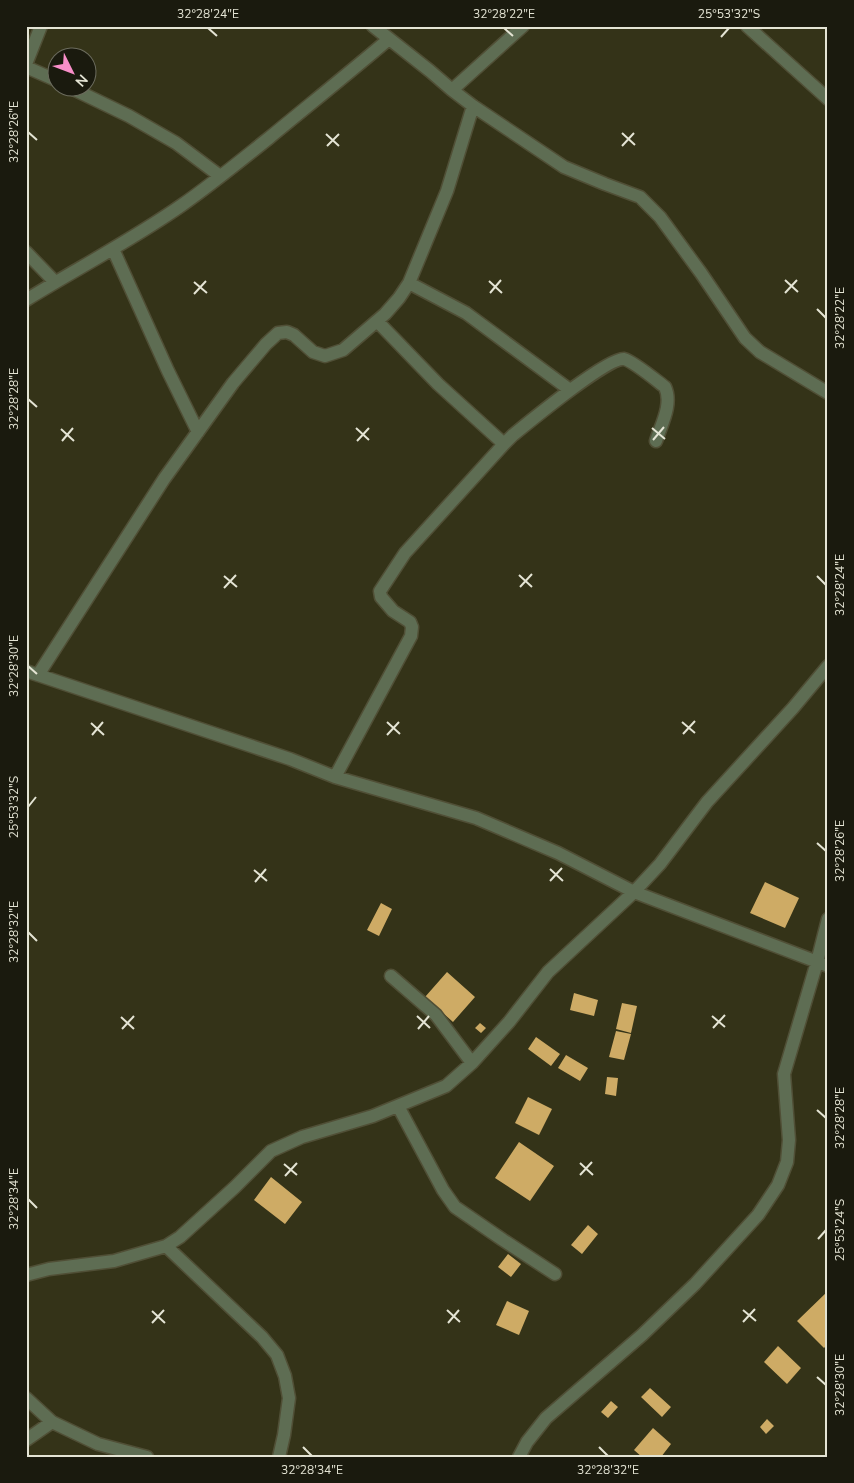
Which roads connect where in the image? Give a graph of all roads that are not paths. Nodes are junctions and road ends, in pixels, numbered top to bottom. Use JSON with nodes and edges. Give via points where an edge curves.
{"nodes":[{"id":1,"x":41,"y":26,"type":"edge"},
{"id":2,"x":373,"y":26,"type":"edge"},
{"id":3,"x":523,"y":26,"type":"edge"},
{"id":4,"x":746,"y":26,"type":"edge"},
{"id":5,"x":389,"y":39,"type":"junction"},
{"id":6,"x":26,"y":65,"type":"edge"},
{"id":7,"x":48,"y":76,"type":"edge"},
{"id":8,"x":452,"y":90,"type":"junction"},
{"id":9,"x":92,"y":98,"type":"edge"},
{"id":10,"x":828,"y":99,"type":"edge"},
{"id":11,"x":473,"y":106,"type":"junction"},
{"id":12,"x":220,"y":176,"type":"junction"},
{"id":13,"x":113,"y":249,"type":"junction"},
{"id":14,"x":26,"y":252,"type":"edge"},
{"id":15,"x":55,"y":282,"type":"junction"},
{"id":16,"x":409,"y":283,"type":"junction"},
{"id":17,"x":26,"y":300,"type":"edge"},
{"id":18,"x":377,"y":321,"type":"junction"},
{"id":19,"x":570,"y":390,"type":"junction"},
{"id":20,"x":828,"y":393,"type":"edge"},
{"id":21,"x":198,"y":432,"type":"junction"},
{"id":22,"x":656,"y":441,"type":"dead end"},
{"id":23,"x":504,"y":444,"type":"junction"},
{"id":24,"x":828,"y":666,"type":"edge"},
{"id":25,"x":32,"y":673,"type":"edge"},
{"id":26,"x":335,"y":777,"type":"junction"},
{"id":27,"x":634,"y":892,"type":"junction"},
{"id":28,"x":828,"y":919,"type":"edge"},
{"id":29,"x":823,"y":964,"type":"edge"},
{"id":30,"x":391,"y":976,"type":"dead end"},
{"id":31,"x":472,"y":1063,"type":"junction"},
{"id":32,"x":398,"y":1106,"type":"junction"},
{"id":33,"x":166,"y":1246,"type":"junction"},
{"id":34,"x":556,"y":1274,"type":"dead end"},
{"id":35,"x":26,"y":1275,"type":"edge"},
{"id":36,"x":26,"y":1398,"type":"edge"},
{"id":37,"x":52,"y":1422,"type":"junction"},
{"id":38,"x":26,"y":1440,"type":"edge"},
{"id":39,"x":146,"y":1457,"type":"edge"},
{"id":40,"x":279,"y":1457,"type":"edge"},
{"id":41,"x":519,"y":1457,"type":"edge"}],
"edges":[{"from":1,"to":6,"type":"street"},
{"from":2,"to":5,"type":"street"},
{"from":3,"to":8,"type":"street"},
{"from":4,"to":10,"type":"street"},
{"from":5,"to":8,"type":"street"},
{"from":5,"to":12,"type":"street"},
{"from":6,"to":7,"type":"street"},
{"from":8,"to":11,"type":"street"},
{"from":9,"to":12,"type":"street","via":[[168,138]]},
{"from":11,"to":16,"type":"street","via":[[447,191]]},
{"from":11,"to":20,"type":"street","via":[[564,167],[640,197],[660,217],[745,338],[760,352]]},
{"from":12,"to":13,"type":"street","via":[[181,206]]},
{"from":13,"to":15,"type":"street"},
{"from":13,"to":21,"type":"street"},
{"from":14,"to":15,"type":"street"},
{"from":15,"to":17,"type":"street"},
{"from":16,"to":18,"type":"street"},
{"from":16,"to":19,"type":"street","via":[[466,313]]},
{"from":18,"to":21,"type":"street","via":[[343,350],[325,356],[313,352],[294,335],[287,332],[278,334],[234,383]]},
{"from":18,"to":23,"type":"street","via":[[438,384]]},
{"from":19,"to":22,"type":"street","via":[[614,361],[630,362],[666,387],[668,402]]},
{"from":19,"to":23,"type":"street"},
{"from":21,"to":25,"type":"street"},
{"from":23,"to":26,"type":"street","via":[[405,553],[380,591],[380,597],[393,611],[410,622],[411,636]]},
{"from":24,"to":27,"type":"street","via":[[707,802],[660,864]]},
{"from":25,"to":26,"type":"street"},
{"from":26,"to":27,"type":"street","via":[[476,818]]},
{"from":27,"to":29,"type":"street"},
{"from":27,"to":31,"type":"street","via":[[548,972]]},
{"from":28,"to":29,"type":"street"},
{"from":29,"to":41,"type":"street","via":[[784,1074],[789,1140],[787,1162],[778,1185],[758,1215],[695,1284],[546,1418],[526,1442]]},
{"from":30,"to":31,"type":"street","via":[[436,1016]]},
{"from":31,"to":32,"type":"street","via":[[446,1086]]},
{"from":32,"to":33,"type":"street","via":[[302,1137],[272,1151],[180,1237]]},
{"from":32,"to":34,"type":"street","via":[[455,1207]]},
{"from":33,"to":35,"type":"street","via":[[114,1260]]},
{"from":33,"to":40,"type":"street","via":[[277,1355],[289,1398]]},
{"from":36,"to":37,"type":"street"},
{"from":37,"to":38,"type":"street"},
{"from":37,"to":39,"type":"street","via":[[98,1444]]}]}
